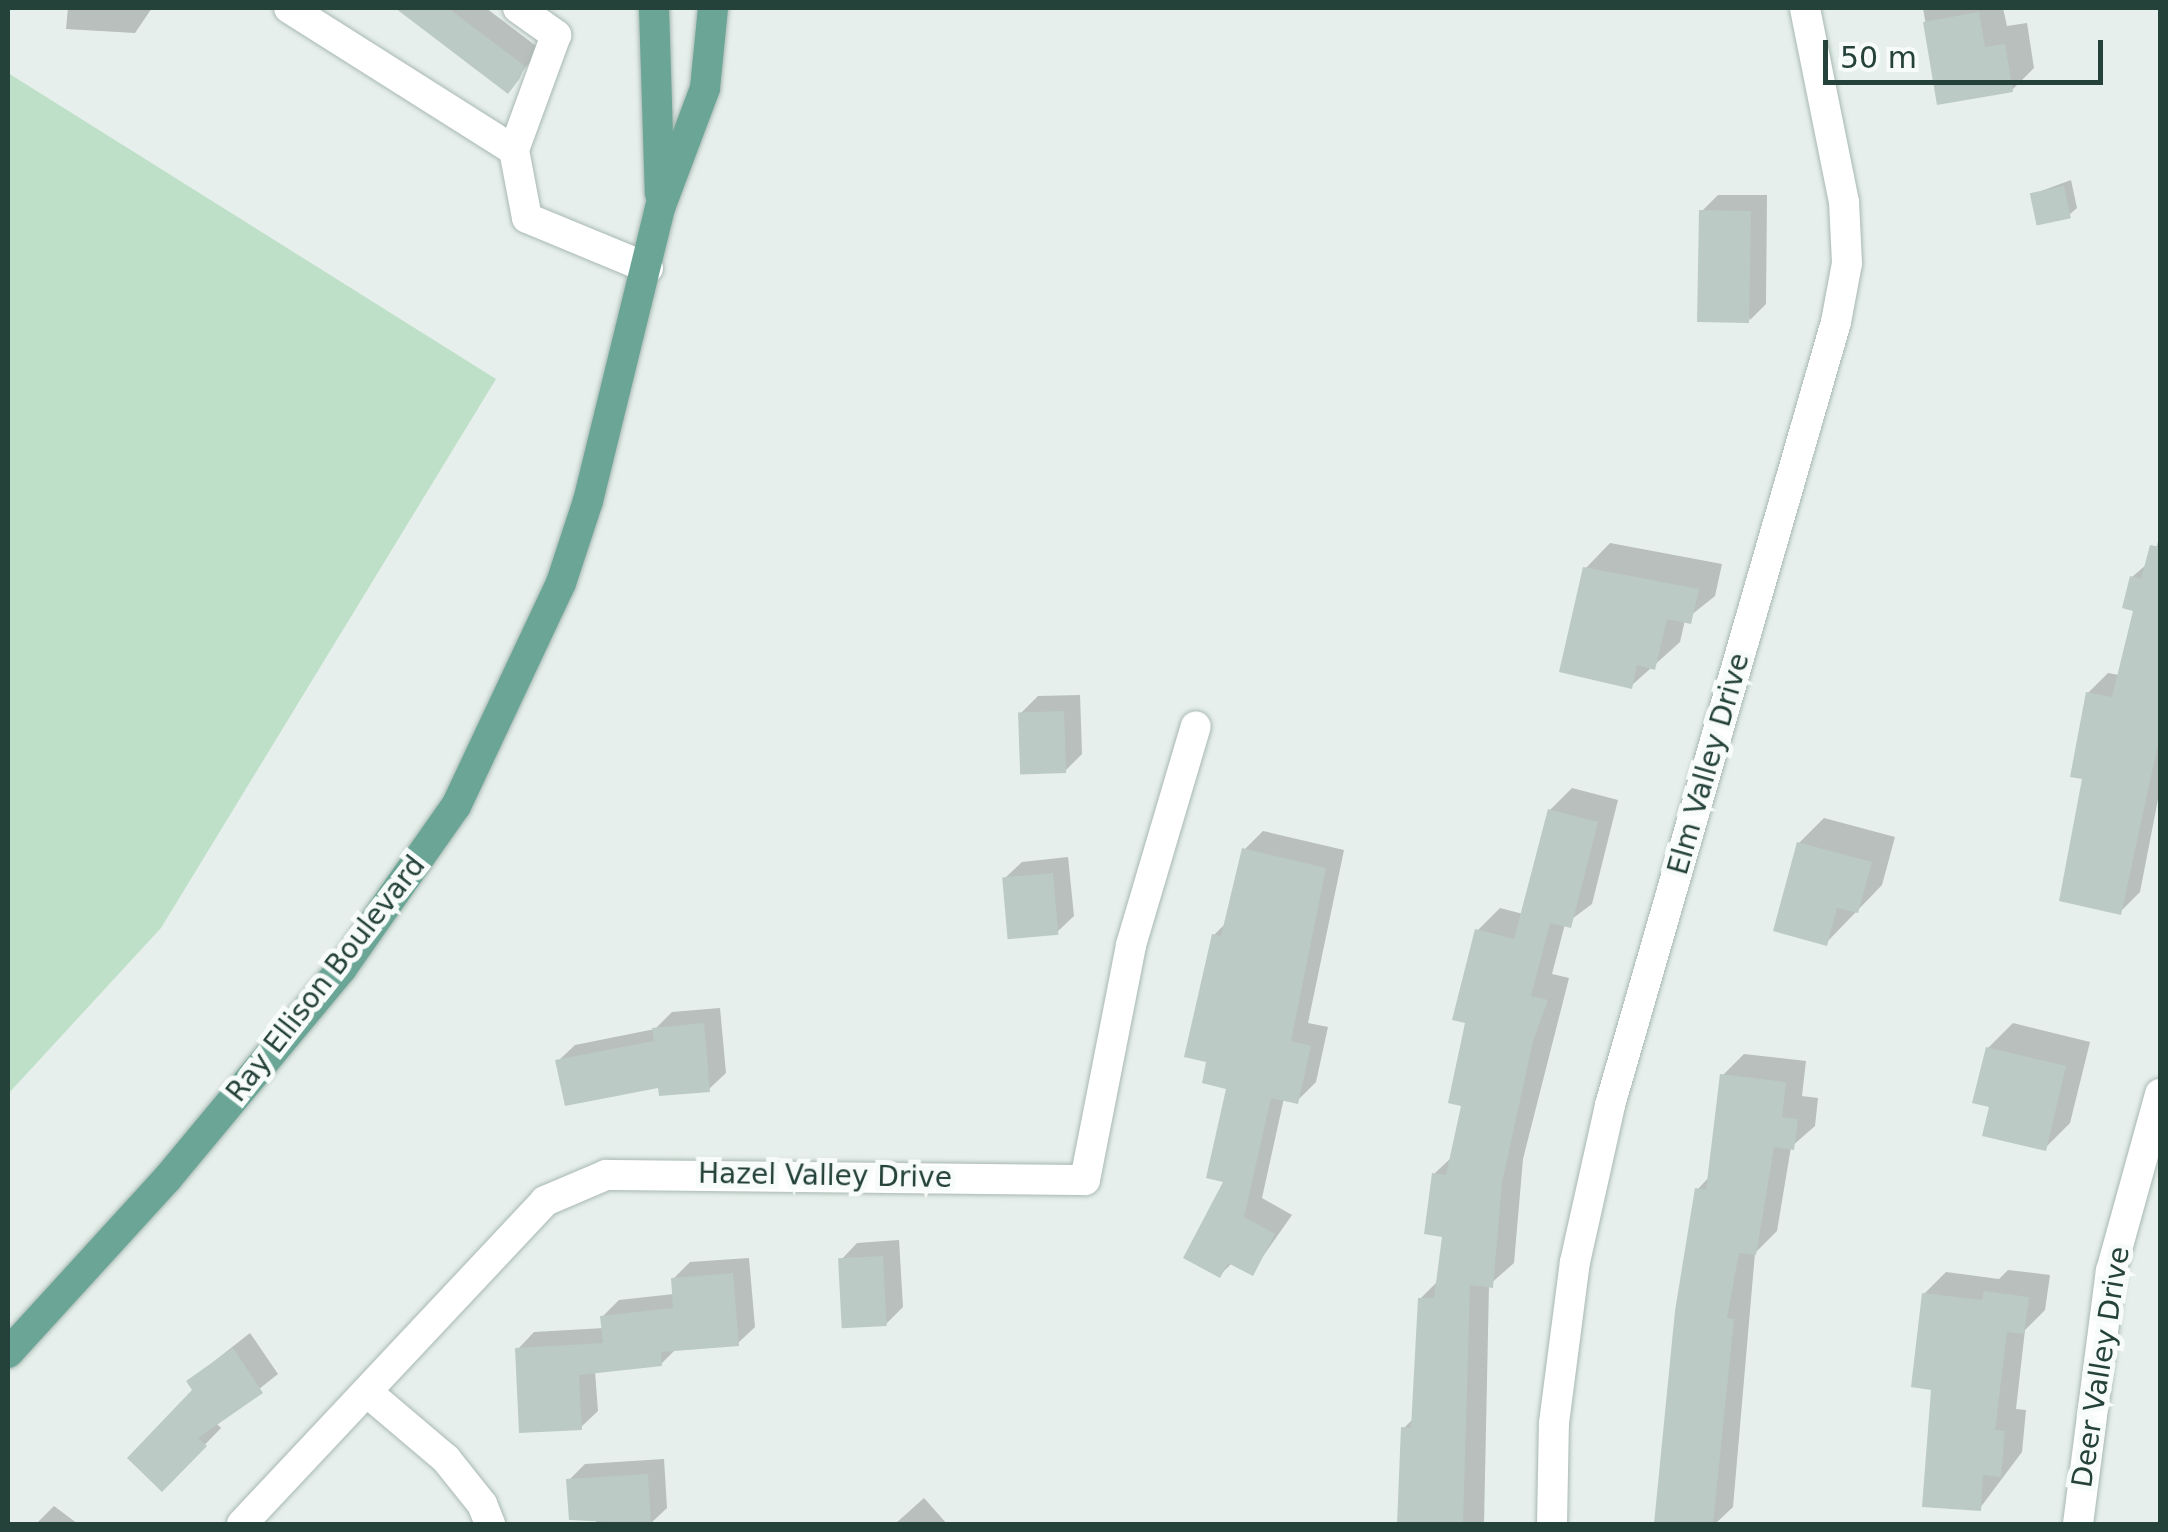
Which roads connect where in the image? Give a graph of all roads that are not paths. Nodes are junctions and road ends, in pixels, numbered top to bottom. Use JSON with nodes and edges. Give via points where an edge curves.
{"nodes":[{"id":1,"x":289,"y":8,"type":"edge"},
{"id":2,"x":518,"y":8,"type":"edge"},
{"id":3,"x":654,"y":8,"type":"edge"},
{"id":4,"x":713,"y":8,"type":"edge"},
{"id":5,"x":1805,"y":8,"type":"edge"},
{"id":6,"x":514,"y":150,"type":"junction"},
{"id":7,"x":660,"y":208,"type":"junction"},
{"id":8,"x":648,"y":268,"type":"junction"},
{"id":9,"x":1196,"y":726,"type":"dead end"},
{"id":10,"x":2160,"y":1094,"type":"edge"},
{"id":11,"x":8,"y":1352,"type":"edge"},
{"id":12,"x":366,"y":1392,"type":"junction"},
{"id":13,"x":242,"y":1524,"type":"edge"},
{"id":14,"x":490,"y":1524,"type":"edge"},
{"id":15,"x":1552,"y":1524,"type":"edge"},
{"id":16,"x":2078,"y":1524,"type":"edge"}],
"edges":[{"from":1,"to":6,"type":"street"},
{"from":2,"to":6,"type":"street","via":[[556,35]]},
{"from":3,"to":7,"type":"main road","name":"Ray Ellison Boulevard"},
{"from":4,"to":7,"type":"main road","name":"Ray Ellison Boulevard","via":[[706,88]]},
{"from":5,"to":15,"type":"street","name":"Elm Valley Drive","via":[[1844,202],[1847,263],[1836,322],[1610,1105],[1574,1262],[1554,1423]]},
{"from":6,"to":8,"type":"street","via":[[526,218]]},
{"from":7,"to":8,"type":"main road","name":"Ray Ellison Boulevard"},
{"from":8,"to":11,"type":"main road","name":"Ray Ellison Boulevard","via":[[561,583],[456,806],[342,968],[167,1179]]},
{"from":9,"to":12,"type":"street","name":"Hazel Valley Drive","via":[[1132,945],[1085,1180],[606,1175],[546,1201]]},
{"from":10,"to":16,"type":"street","name":"Deer Valley Drive","via":[[2112,1271]]},
{"from":12,"to":13,"type":"street","name":"Hazel Valley Drive"},
{"from":12,"to":14,"type":"street","via":[[446,1459]]}]}
